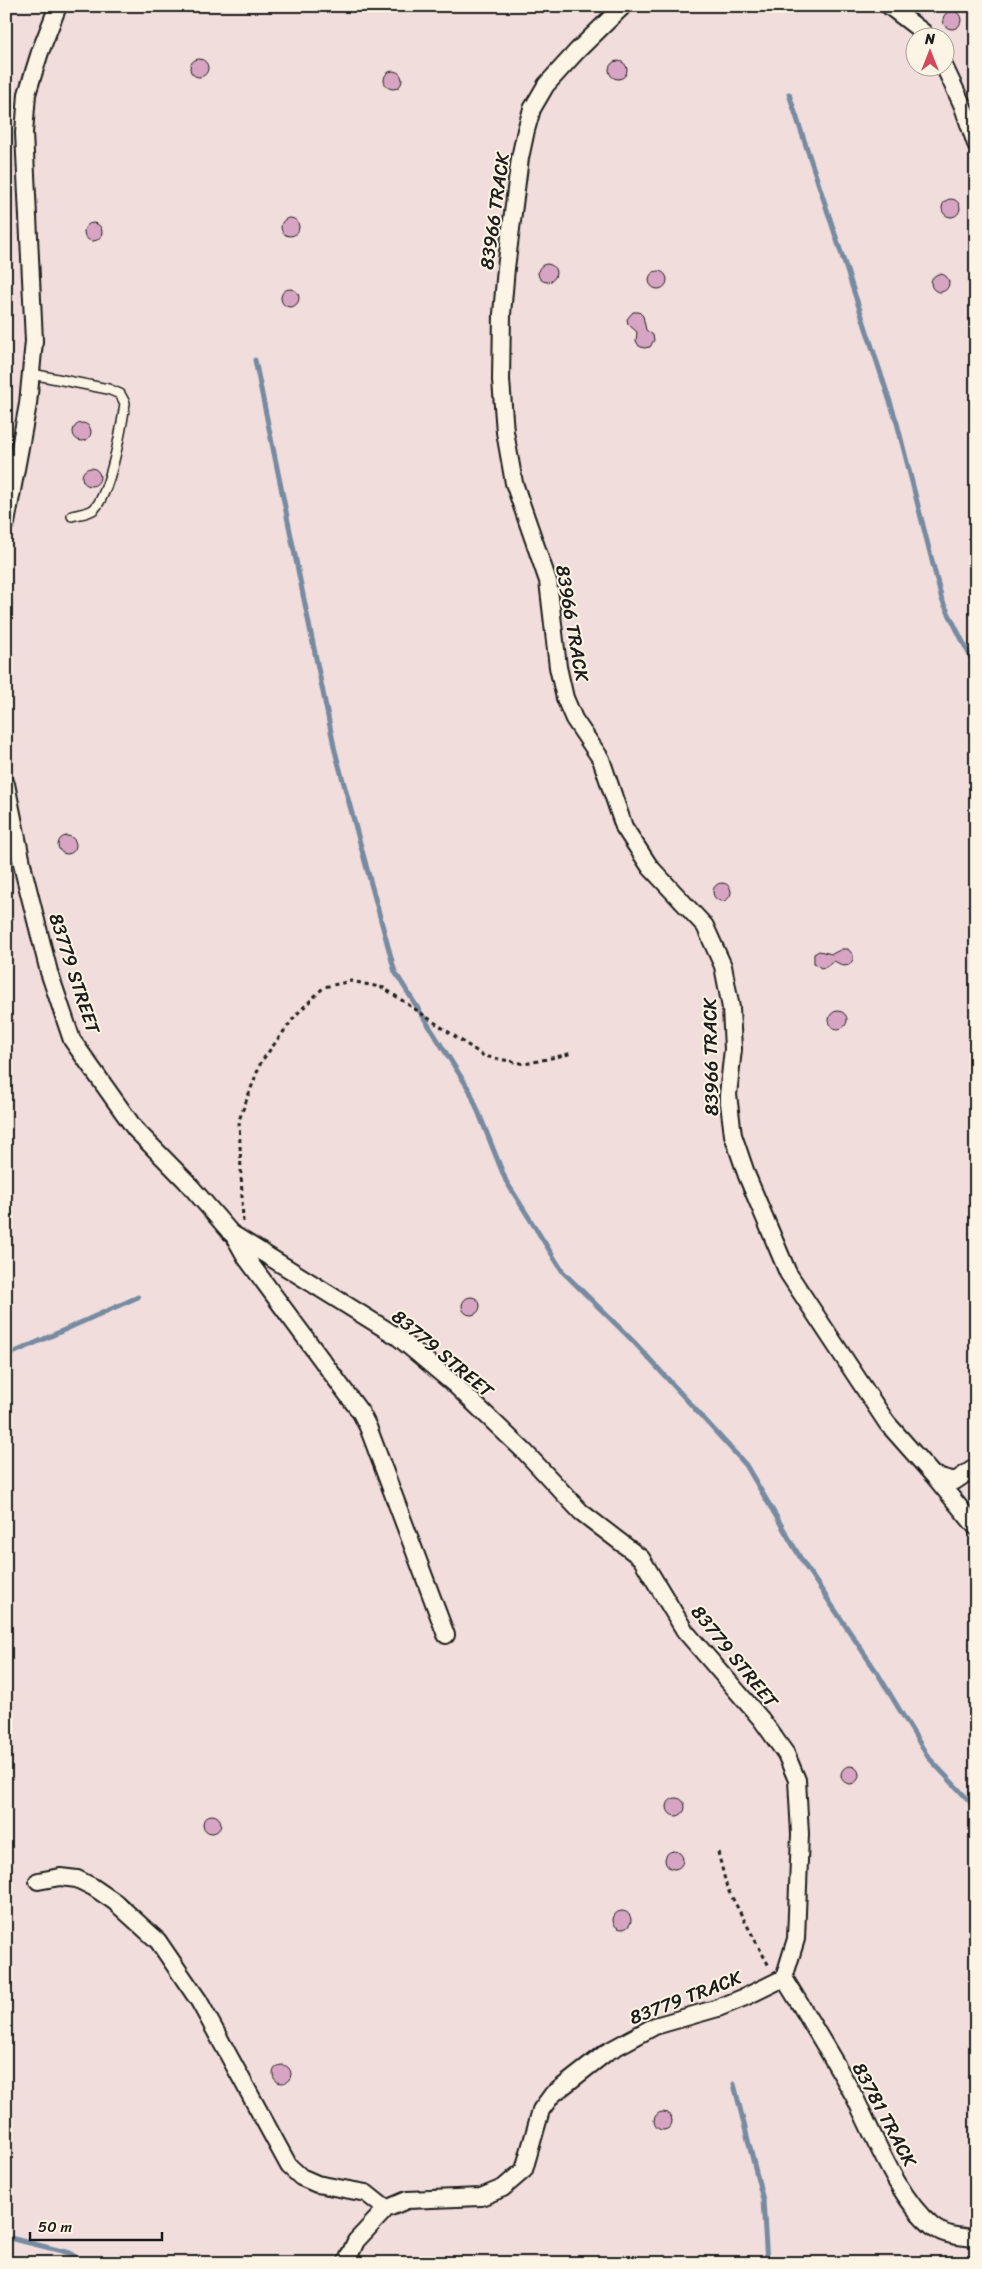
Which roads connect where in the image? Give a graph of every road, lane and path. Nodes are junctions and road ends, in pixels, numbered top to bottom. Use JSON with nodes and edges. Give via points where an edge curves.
{"nodes":[{"id":1,"x":58,"y":6,"type":"edge"},
{"id":2,"x":623,"y":6,"type":"edge"},
{"id":3,"x":890,"y":6,"type":"edge"},
{"id":4,"x":917,"y":28,"type":"edge"},
{"id":5,"x":950,"y":78,"type":"edge"},
{"id":6,"x":976,"y":144,"type":"edge"},
{"id":7,"x":32,"y":374,"type":"junction"},
{"id":8,"x":72,"y":516,"type":"dead end"},
{"id":9,"x":6,"y":523,"type":"edge"},
{"id":10,"x":6,"y":784,"type":"edge"},
{"id":11,"x":573,"y":1053,"type":"dead end"},
{"id":12,"x":237,"y":1236,"type":"junction"},
{"id":13,"x":976,"y":1467,"type":"edge"},
{"id":14,"x":933,"y":1475,"type":"junction"},
{"id":15,"x":976,"y":1527,"type":"edge"},
{"id":16,"x":446,"y":1635,"type":"dead end"},
{"id":17,"x":718,"y":1852,"type":"dead end"},
{"id":18,"x":38,"y":1880,"type":"dead end"},
{"id":19,"x":780,"y":1980,"type":"junction"},
{"id":20,"x":386,"y":2210,"type":"junction"},
{"id":21,"x":976,"y":2238,"type":"edge"},
{"id":22,"x":346,"y":2263,"type":"edge"}],
"edges":[{"from":1,"to":7,"type":"street","via":[[27,94],[24,133],[34,341]]},
{"from":2,"to":14,"type":"street","name":"83966 TRACK","via":[[546,85],[532,109],[526,130],[502,314],[501,380],[505,432],[514,483],[548,581],[558,667],[574,719],[601,759],[624,827],[650,867],[705,926],[723,966],[731,1008],[733,1049],[728,1096],[733,1135],[747,1176],[788,1273],[887,1423]]},
{"from":3,"to":4,"type":"street"},
{"from":5,"to":6,"type":"street"},
{"from":7,"to":8,"type":"lane","via":[[108,389],[120,394],[125,403],[102,500],[93,510]]},
{"from":7,"to":9,"type":"street"},
{"from":10,"to":12,"type":"street","name":"83779 STREET","via":[[49,972],[72,1040],[135,1129]]},
{"from":11,"to":12,"type":"path","via":[[525,1064],[484,1056],[384,988],[351,981],[324,987],[296,1015],[261,1062],[239,1120]]},
{"from":12,"to":16,"type":"street","via":[[247,1260],[361,1413]]},
{"from":12,"to":19,"type":"street","name":"83779 STREET","via":[[398,1337],[454,1384],[582,1512],[641,1558],[685,1631],[761,1719],[786,1754],[797,1780],[799,1806],[796,1938]]},
{"from":13,"to":14,"type":"street","via":[[955,1481]]},
{"from":14,"to":15,"type":"street","name":"83966 TRACK"},
{"from":17,"to":19,"type":"path","via":[[726,1888]]},
{"from":18,"to":20,"type":"street","via":[[77,1879],[93,1887],[115,1902],[158,1941],[199,2001],[289,2166],[301,2177],[317,2184],[366,2193]]},
{"from":19,"to":20,"type":"street","name":"83779 TRACK","via":[[718,2008],[655,2026],[607,2052],[552,2095],[541,2110],[524,2170],[503,2188],[481,2198],[407,2200]]},
{"from":19,"to":21,"type":"street","name":"83781 TRACK","via":[[849,2088],[879,2149],[917,2211],[934,2227],[951,2236]]},
{"from":20,"to":22,"type":"street","name":"83779 TRACK","via":[[356,2241]]}]}
